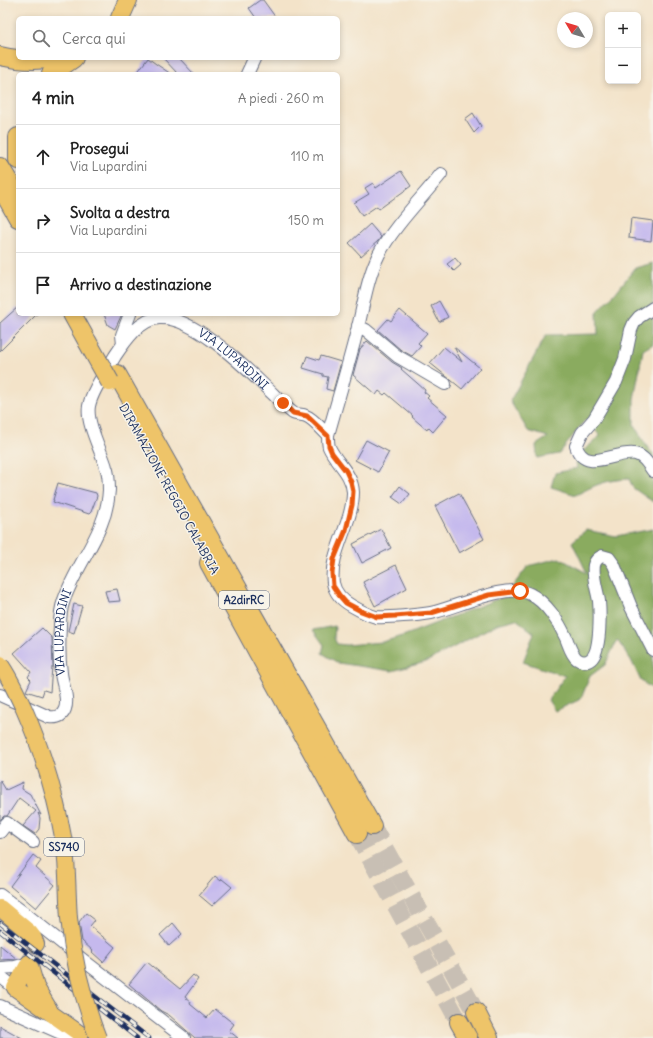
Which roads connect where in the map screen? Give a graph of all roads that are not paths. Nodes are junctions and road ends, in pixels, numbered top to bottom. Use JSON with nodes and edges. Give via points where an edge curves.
{"nodes":[{"id":1,"x":128,"y":0,"type":"edge"},
{"id":2,"x":121,"y":16,"type":"edge"},
{"id":3,"x":0,"y":56,"type":"edge"},
{"id":4,"x":16,"y":60,"type":"edge"},
{"id":5,"x":18,"y":60,"type":"edge"},
{"id":6,"x":43,"y":60,"type":"edge"},
{"id":7,"x":71,"y":60,"type":"edge"},
{"id":8,"x":254,"y":60,"type":"edge"},
{"id":9,"x":53,"y":72,"type":"edge"},
{"id":10,"x":248,"y":72,"type":"edge"},
{"id":11,"x":0,"y":167,"type":"edge"},
{"id":12,"x":441,"y":174,"type":"dead end"},
{"id":13,"x":0,"y":186,"type":"edge"},
{"id":14,"x":16,"y":195,"type":"edge"},
{"id":15,"x":16,"y":214,"type":"edge"},
{"id":16,"x":653,"y":308,"type":"edge"},
{"id":17,"x":74,"y":316,"type":"edge"},
{"id":18,"x":86,"y":316,"type":"edge"},
{"id":19,"x":129,"y":316,"type":"edge"},
{"id":20,"x":358,"y":326,"type":"junction"},
{"id":21,"x":92,"y":338,"type":"junction"},
{"id":22,"x":123,"y":344,"type":"junction"},
{"id":23,"x":445,"y":384,"type":"dead end"},
{"id":24,"x":328,"y":436,"type":"junction"},
{"id":25,"x":653,"y":471,"type":"edge"},
{"id":26,"x":653,"y":650,"type":"edge"},
{"id":27,"x":0,"y":664,"type":"edge"},
{"id":28,"x":0,"y":695,"type":"edge"},
{"id":29,"x":364,"y":830,"type":"tunnel mouth"},
{"id":30,"x":0,"y":832,"type":"edge"},
{"id":31,"x":33,"y":842,"type":"dead end"},
{"id":32,"x":0,"y":895,"type":"edge"},
{"id":33,"x":0,"y":908,"type":"edge"},
{"id":34,"x":36,"y":944,"type":"dead end"},
{"id":35,"x":0,"y":968,"type":"edge"},
{"id":36,"x":31,"y":970,"type":"junction"},
{"id":37,"x":0,"y":976,"type":"edge"},
{"id":38,"x":21,"y":992,"type":"junction"},
{"id":39,"x":0,"y":1006,"type":"edge"},
{"id":40,"x":476,"y":1012,"type":"tunnel mouth"},
{"id":41,"x":52,"y":1014,"type":"junction"},
{"id":42,"x":459,"y":1022,"type":"tunnel mouth"},
{"id":43,"x":72,"y":1038,"type":"edge"},
{"id":44,"x":86,"y":1038,"type":"edge"},
{"id":45,"x":98,"y":1038,"type":"edge"},
{"id":46,"x":184,"y":1038,"type":"edge"},
{"id":47,"x":468,"y":1038,"type":"edge"},
{"id":48,"x":489,"y":1038,"type":"edge"}],
"edges":[{"from":1,"to":2,"type":"highway"},
{"from":3,"to":4,"type":"highway"},
{"from":5,"to":6,"type":"highway"},
{"from":7,"to":9,"type":"highway"},
{"from":8,"to":10,"type":"street"},
{"from":11,"to":14,"type":"highway"},
{"from":12,"to":20,"type":"street","via":[[380,253],[372,270]]},
{"from":13,"to":15,"type":"highway"},
{"from":16,"to":25,"type":"street","via":[[634,323],[616,382],[576,446],[577,451],[589,460],[636,454],[643,458]]},
{"from":17,"to":21,"type":"highway","name":"DIRAMAZIONE REGGIO CALABRIA","number":"A2dirRC"},
{"from":18,"to":21,"type":"highway","name":"DIRAMAZIONE REGGIO CALABRIA"},
{"from":19,"to":22,"type":"street","via":[[122,335]]},
{"from":20,"to":23,"type":"street","via":[[397,356]]},
{"from":20,"to":24,"type":"street"},
{"from":21,"to":29,"type":"highway","name":"DIRAMAZIONE REGGIO CALABRIA","number":"A2dirRC"},
{"from":22,"to":24,"type":"street","name":"VIA LUPARDINI","via":[[143,323],[151,319],[169,318],[197,330],[227,351],[293,413],[307,416]]},
{"from":22,"to":28,"type":"street","name":"VIA LUPARDINI","via":[[89,407],[89,417],[107,468],[109,493],[102,524],[63,601],[59,638],[65,709],[59,716],[49,718]]},
{"from":24,"to":26,"type":"street","via":[[332,453],[346,471],[353,491],[346,530],[334,559],[332,573],[333,586],[346,603],[377,617],[395,616],[431,613],[489,595],[520,591],[536,598],[552,614],[571,651],[581,662],[586,662],[595,654],[599,631],[599,602],[594,565],[596,560],[606,556],[614,565]]},
{"from":27,"to":45,"type":"main road","number":"SS740","bridge":true,"via":[[30,723],[57,804],[64,844],[73,948],[90,1017]]},
{"from":30,"to":31,"type":"street","via":[[7,823]]},
{"from":32,"to":46,"type":"street"},
{"from":33,"to":34,"type":"main road","via":[[30,933]]},
{"from":35,"to":36,"type":"street"},
{"from":36,"to":38,"type":"main road"},
{"from":36,"to":41,"type":"main road","via":[[36,987]]},
{"from":37,"to":38,"type":"street"},
{"from":38,"to":41,"type":"main road"},
{"from":39,"to":43,"type":"street"},
{"from":40,"to":48,"type":"highway"},
{"from":41,"to":44,"type":"main road"},
{"from":42,"to":47,"type":"highway"}]}
